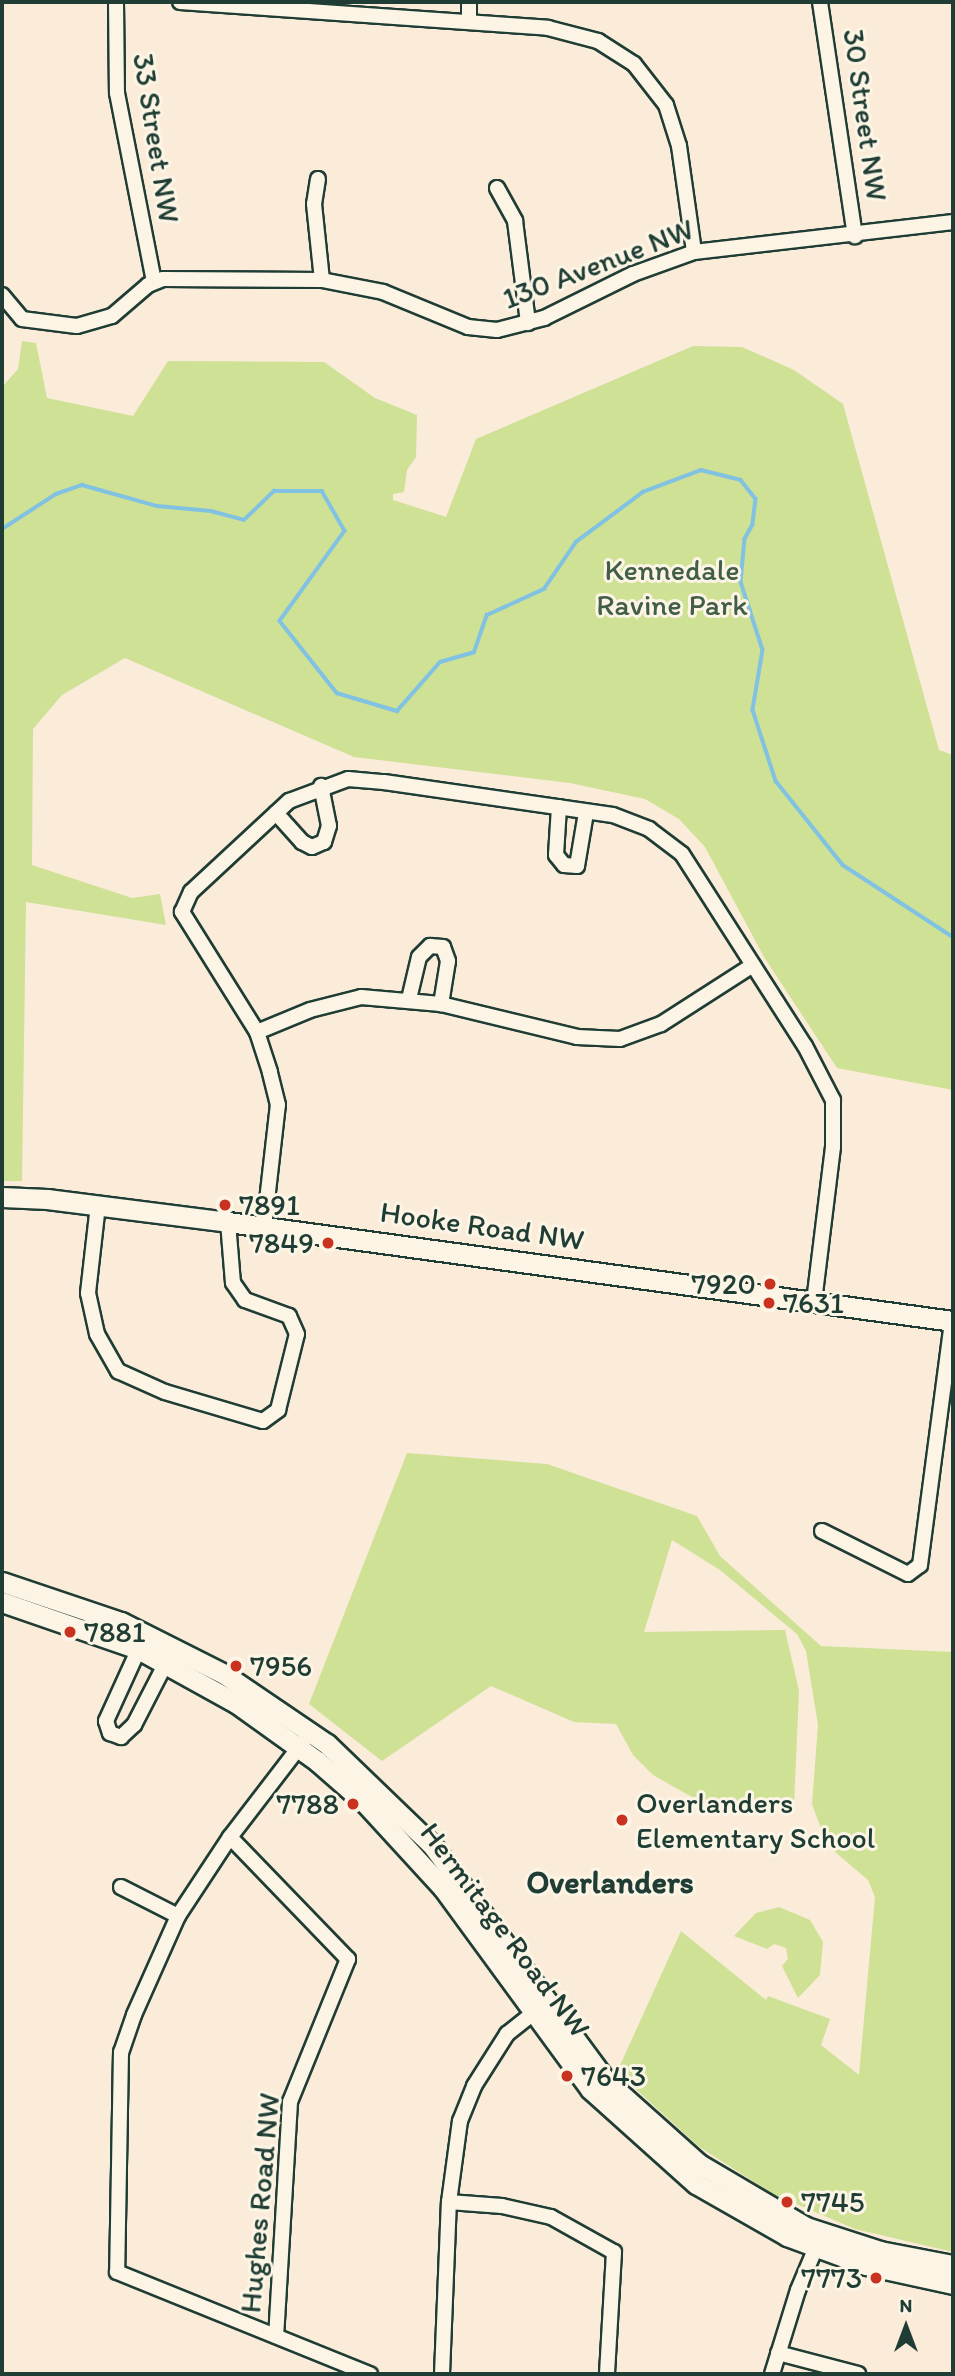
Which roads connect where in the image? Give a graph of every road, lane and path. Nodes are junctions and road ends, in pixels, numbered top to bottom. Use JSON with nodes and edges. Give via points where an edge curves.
{"nodes":[{"id":1,"x":116,"y":2,"type":"edge"},
{"id":2,"x":180,"y":2,"type":"edge"},
{"id":3,"x":470,"y":2,"type":"edge"},
{"id":4,"x":820,"y":2,"type":"edge"},
{"id":5,"x":324,"y":6,"type":"edge"},
{"id":6,"x":469,"y":22,"type":"junction"},
{"id":7,"x":318,"y":179,"type":"dead end"},
{"id":8,"x":497,"y":188,"type":"dead end"},
{"id":9,"x":953,"y":222,"type":"edge"},
{"id":10,"x":855,"y":236,"type":"junction"},
{"id":11,"x":694,"y":252,"type":"junction"},
{"id":12,"x":322,"y":280,"type":"junction"},
{"id":13,"x":154,"y":282,"type":"junction"},
{"id":14,"x":2,"y":295,"type":"edge"},
{"id":15,"x":528,"y":323,"type":"junction"},
{"id":16,"x":321,"y":786,"type":"junction"},
{"id":17,"x":559,"y":807,"type":"junction"},
{"id":18,"x":275,"y":813,"type":"junction"},
{"id":19,"x":586,"y":813,"type":"junction"},
{"id":20,"x":752,"y":965,"type":"junction"},
{"id":21,"x":409,"y":999,"type":"junction"},
{"id":22,"x":441,"y":1004,"type":"junction"},
{"id":23,"x":257,"y":1031,"type":"junction"},
{"id":24,"x":2,"y":1198,"type":"edge"},
{"id":25,"x":98,"y":1205,"type":"junction"},
{"id":26,"x":228,"y":1222,"type":"junction"},
{"id":27,"x":264,"y":1227,"type":"junction"},
{"id":28,"x":814,"y":1301,"type":"junction"},
{"id":29,"x":953,"y":1321,"type":"edge"},
{"id":30,"x":822,"y":1531,"type":"dead end"},
{"id":31,"x":2,"y":1582,"type":"edge"},
{"id":32,"x":2,"y":1602,"type":"edge"},
{"id":33,"x":141,"y":1642,"type":"junction"},
{"id":34,"x":169,"y":1656,"type":"junction"},
{"id":35,"x":305,"y":1740,"type":"junction"},
{"id":36,"x":230,"y":1837,"type":"junction"},
{"id":37,"x":121,"y":1887,"type":"dead end"},
{"id":38,"x":178,"y":1916,"type":"junction"},
{"id":39,"x":539,"y":2008,"type":"junction"},
{"id":40,"x":449,"y":2202,"type":"junction"},
{"id":41,"x":819,"y":2240,"type":"junction"},
{"id":42,"x":953,"y":2265,"type":"edge"},
{"id":43,"x":953,"y":2284,"type":"edge"},
{"id":44,"x":276,"y":2336,"type":"junction"},
{"id":45,"x":778,"y":2353,"type":"junction"},
{"id":46,"x":370,"y":2374,"type":"edge"},
{"id":47,"x":442,"y":2374,"type":"edge"},
{"id":48,"x":607,"y":2374,"type":"edge"},
{"id":49,"x":772,"y":2374,"type":"edge"},
{"id":50,"x":858,"y":2374,"type":"edge"}],
"edges":[{"from":1,"to":13,"type":"street","name":"33 Street NW","via":[[117,93]]},
{"from":2,"to":5,"type":"street"},
{"from":3,"to":6,"type":"street"},
{"from":4,"to":10,"type":"street","name":"30 Street NW"},
{"from":5,"to":6,"type":"street"},
{"from":6,"to":11,"type":"street","via":[[566,30],[598,41],[634,64],[658,92],[673,120]]},
{"from":7,"to":12,"type":"street","via":[[314,211]]},
{"from":8,"to":15,"type":"street","via":[[515,222]]},
{"from":9,"to":10,"type":"street","name":"130 Avenue NW"},
{"from":10,"to":11,"type":"street","name":"130 Avenue NW"},
{"from":11,"to":15,"type":"street","name":"130 Avenue NW","via":[[633,274]]},
{"from":12,"to":13,"type":"street","name":"130 Avenue NW","via":[[173,278]]},
{"from":12,"to":15,"type":"street","name":"130 Avenue NW","via":[[383,292],[468,327],[497,330]]},
{"from":13,"to":14,"type":"street","via":[[112,316],[77,326],[22,319]]},
{"from":16,"to":17,"type":"street","via":[[348,779]]},
{"from":16,"to":18,"type":"street"},
{"from":16,"to":18,"type":"street","via":[[329,826],[324,842],[312,847],[302,842]]},
{"from":17,"to":19,"type":"street"},
{"from":17,"to":19,"type":"street","via":[[555,855],[564,865],[577,866]]},
{"from":18,"to":23,"type":"street","via":[[191,892],[182,912]]},
{"from":19,"to":20,"type":"street","via":[[613,815],[649,830],[682,854]]},
{"from":20,"to":22,"type":"street","via":[[661,1024],[620,1039],[577,1037]]},
{"from":20,"to":28,"type":"street","via":[[819,1069],[833,1100],[833,1147]]},
{"from":21,"to":22,"type":"street"},
{"from":21,"to":22,"type":"street","via":[[419,957],[430,946],[443,947],[448,961]]},
{"from":21,"to":23,"type":"street","via":[[360,997]]},
{"from":23,"to":27,"type":"street","via":[[278,1105]]},
{"from":24,"to":25,"type":"street","name":"Hooke Road NW"},
{"from":25,"to":26,"type":"street","name":"Hooke Road NW"},
{"from":25,"to":26,"type":"street","via":[[88,1293],[97,1334],[118,1371],[165,1392],[263,1421],[278,1410],[297,1334],[289,1317],[245,1300],[233,1283]]},
{"from":26,"to":27,"type":"street","name":"Hooke Road NW"},
{"from":27,"to":28,"type":"street","name":"Hooke Road NW"},
{"from":28,"to":29,"type":"street","name":"Hooke Road NW"},
{"from":29,"to":30,"type":"street","via":[[920,1565],[908,1574]]},
{"from":31,"to":33,"type":"street","name":"Hermitage Road NW","via":[[71,1602]]},
{"from":32,"to":33,"type":"street","name":"Hermitage Road NW"},
{"from":33,"to":34,"type":"street","name":"Hermitage Road NW"},
{"from":33,"to":34,"type":"street","via":[[106,1721],[110,1733],[121,1737],[134,1725]]},
{"from":34,"to":35,"type":"street","name":"Hermitage Road NW","via":[[225,1674]]},
{"from":35,"to":36,"type":"street"},
{"from":35,"to":39,"type":"street","name":"Hermitage Road NW","via":[[373,1783],[432,1844]]},
{"from":36,"to":38,"type":"street"},
{"from":36,"to":44,"type":"street","name":"Hughes Road NW","via":[[348,1959],[290,2102]]},
{"from":37,"to":38,"type":"street"},
{"from":38,"to":44,"type":"street","via":[[121,2052],[117,2272]]},
{"from":39,"to":40,"type":"street","via":[[507,2034],[474,2086],[460,2121]]},
{"from":39,"to":41,"type":"street","name":"Hermitage Road NW","via":[[674,2146]]},
{"from":40,"to":47,"type":"street"},
{"from":40,"to":48,"type":"street","via":[[502,2206],[551,2217],[614,2252]]},
{"from":41,"to":42,"type":"street","name":"Hermitage Road NW"},
{"from":41,"to":43,"type":"street","name":"Hermitage Road NW","via":[[890,2272]]},
{"from":41,"to":45,"type":"street"},
{"from":44,"to":46,"type":"street"},
{"from":45,"to":49,"type":"street"},
{"from":45,"to":50,"type":"street"}]}
